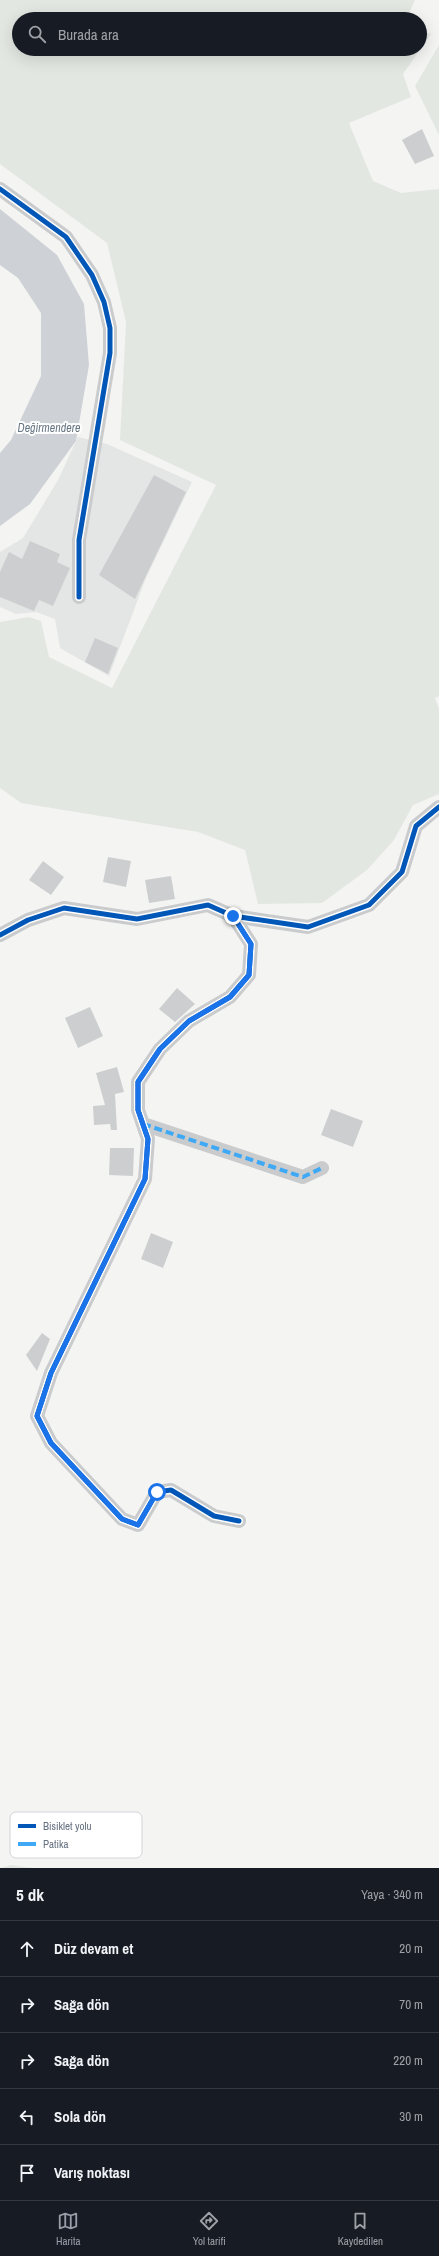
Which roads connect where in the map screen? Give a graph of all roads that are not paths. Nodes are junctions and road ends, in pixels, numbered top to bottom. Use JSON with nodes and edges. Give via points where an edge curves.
{"nodes":[{"id":1,"x":0,"y":189,"type":"edge"},
{"id":2,"x":79,"y":597,"type":"dead end"},
{"id":3,"x":439,"y":807,"type":"edge"},
{"id":4,"x":233,"y":916,"type":"junction"},
{"id":5,"x":0,"y":935,"type":"edge"},
{"id":6,"x":143,"y":1124,"type":"junction"},
{"id":7,"x":322,"y":1168,"type":"dead end"},
{"id":8,"x":239,"y":1521,"type":"dead end"}],
"edges":[{"from":1,"to":2,"type":"street","via":[[66,236],[92,275],[104,302],[110,328],[110,353],[79,540]]},
{"from":3,"to":4,"type":"street","via":[[416,826],[402,872],[369,905],[308,927]]},
{"from":4,"to":5,"type":"street","via":[[208,905],[136,919],[64,908],[28,920]]},
{"from":4,"to":6,"type":"street","via":[[251,944],[249,975],[230,997],[189,1021],[160,1049],[138,1082],[138,1110]]},
{"from":6,"to":7,"type":"street","via":[[303,1177]]},
{"from":6,"to":8,"type":"street","via":[[148,1139],[145,1179],[51,1373],[37,1416],[51,1443],[122,1519],[138,1525],[157,1492],[171,1490],[214,1516]]}]}
